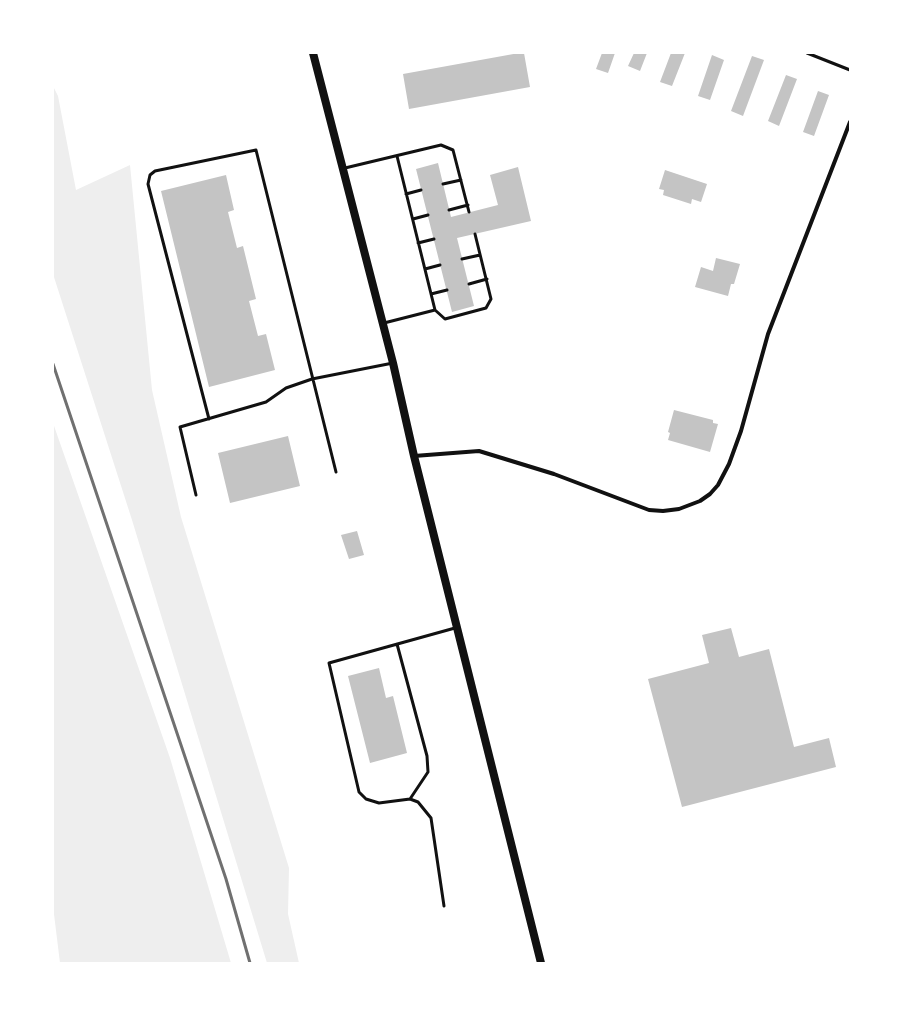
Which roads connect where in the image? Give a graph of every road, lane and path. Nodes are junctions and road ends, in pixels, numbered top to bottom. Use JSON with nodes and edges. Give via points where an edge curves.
{"nodes":[{"id":1,"x":313,"y":53,"type":"edge"},
{"id":2,"x":807,"y":53,"type":"edge"},
{"id":3,"x":850,"y":70,"type":"edge"},
{"id":4,"x":850,"y":122,"type":"edge"},
{"id":5,"x":396,"y":156,"type":"junction"},
{"id":6,"x":343,"y":168,"type":"junction"},
{"id":7,"x":461,"y":180,"type":"junction"},
{"id":8,"x":443,"y":184,"type":"dead end"},
{"id":9,"x":422,"y":190,"type":"dead end"},
{"id":10,"x":406,"y":194,"type":"junction"},
{"id":11,"x":468,"y":205,"type":"junction"},
{"id":12,"x":449,"y":210,"type":"dead end"},
{"id":13,"x":469,"y":212,"type":"dead end"},
{"id":14,"x":428,"y":215,"type":"dead end"},
{"id":15,"x":413,"y":219,"type":"junction"},
{"id":16,"x":475,"y":234,"type":"dead end"},
{"id":17,"x":434,"y":239,"type":"dead end"},
{"id":18,"x":418,"y":243,"type":"junction"},
{"id":19,"x":480,"y":255,"type":"junction"},
{"id":20,"x":462,"y":259,"type":"dead end"},
{"id":21,"x":440,"y":265,"type":"dead end"},
{"id":22,"x":425,"y":269,"type":"junction"},
{"id":23,"x":486,"y":279,"type":"junction"},
{"id":24,"x":469,"y":284,"type":"dead end"},
{"id":25,"x":447,"y":290,"type":"dead end"},
{"id":26,"x":431,"y":294,"type":"junction"},
{"id":27,"x":435,"y":310,"type":"junction"},
{"id":28,"x":383,"y":324,"type":"junction"},
{"id":29,"x":393,"y":362,"type":"junction"},
{"id":30,"x":312,"y":379,"type":"junction"},
{"id":31,"x":209,"y":419,"type":"junction"},
{"id":32,"x":414,"y":456,"type":"junction"},
{"id":33,"x":336,"y":472,"type":"dead end"},
{"id":34,"x":196,"y":495,"type":"dead end"},
{"id":35,"x":457,"y":627,"type":"junction"},
{"id":36,"x":397,"y":644,"type":"junction"},
{"id":37,"x":410,"y":799,"type":"junction"},
{"id":38,"x":444,"y":906,"type":"dead end"},
{"id":39,"x":541,"y":963,"type":"edge"}],
"edges":[{"from":1,"to":6,"type":"main road"},
{"from":2,"to":3,"type":"lane"},
{"from":4,"to":32,"type":"street","via":[[768,334],[739,438],[729,464],[710,494],[679,509],[648,510],[554,474],[479,451]]},
{"from":5,"to":6,"type":"lane"},
{"from":5,"to":7,"type":"lane","via":[[442,145],[453,150]]},
{"from":5,"to":10,"type":"lane"},
{"from":6,"to":28,"type":"main road"},
{"from":7,"to":8,"type":"lane"},
{"from":7,"to":11,"type":"lane"},
{"from":9,"to":10,"type":"lane"},
{"from":10,"to":15,"type":"lane"},
{"from":11,"to":12,"type":"lane"},
{"from":11,"to":13,"type":"lane"},
{"from":14,"to":15,"type":"lane"},
{"from":15,"to":18,"type":"lane"},
{"from":16,"to":19,"type":"lane"},
{"from":17,"to":18,"type":"lane"},
{"from":18,"to":22,"type":"lane"},
{"from":19,"to":20,"type":"lane"},
{"from":19,"to":23,"type":"lane"},
{"from":21,"to":22,"type":"lane"},
{"from":22,"to":26,"type":"lane"},
{"from":23,"to":24,"type":"lane"},
{"from":23,"to":27,"type":"lane","via":[[491,299],[486,308],[444,319]]},
{"from":25,"to":26,"type":"lane"},
{"from":26,"to":27,"type":"lane"},
{"from":27,"to":28,"type":"lane"},
{"from":28,"to":29,"type":"main road"},
{"from":29,"to":30,"type":"lane"},
{"from":29,"to":32,"type":"main road"},
{"from":30,"to":31,"type":"lane","via":[[286,388],[266,402]]},
{"from":30,"to":31,"type":"lane","via":[[256,150],[155,171],[150,175],[148,184]]},
{"from":30,"to":33,"type":"lane"},
{"from":31,"to":34,"type":"lane","via":[[180,427]]},
{"from":32,"to":35,"type":"main road"},
{"from":35,"to":36,"type":"lane"},
{"from":35,"to":39,"type":"main road"},
{"from":36,"to":37,"type":"lane","via":[[427,756],[428,772]]},
{"from":36,"to":37,"type":"lane","via":[[329,663],[359,792],[366,799],[379,803]]},
{"from":37,"to":38,"type":"lane","via":[[418,802],[431,818]]}]}
